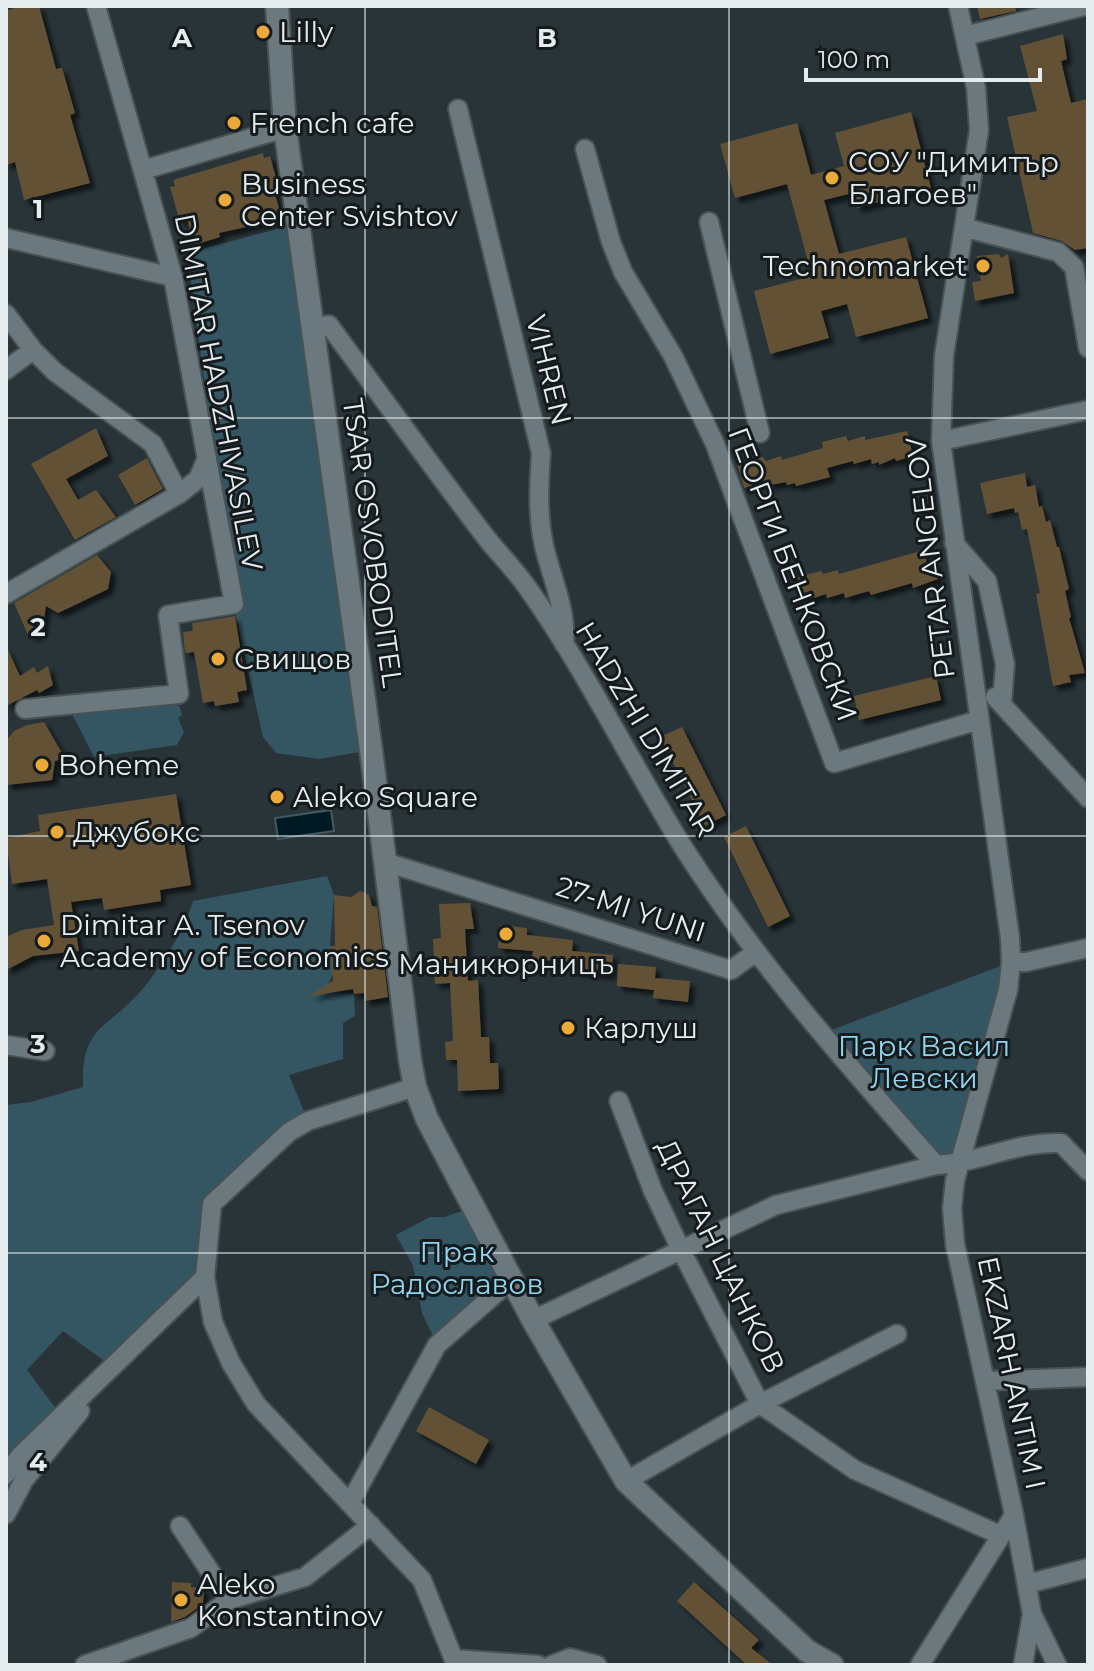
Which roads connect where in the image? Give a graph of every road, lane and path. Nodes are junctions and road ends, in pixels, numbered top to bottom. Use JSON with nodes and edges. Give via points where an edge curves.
{"nodes":[{"id":1,"x":96,"y":6,"type":"edge"},
{"id":2,"x":277,"y":6,"type":"edge"},
{"id":3,"x":958,"y":6,"type":"edge"},
{"id":4,"x":1084,"y":6,"type":"edge"},
{"id":5,"x":965,"y":36,"type":"junction"},
{"id":6,"x":458,"y":109,"type":"dead end"},
{"id":7,"x":285,"y":128,"type":"junction"},
{"id":8,"x":585,"y":149,"type":"dead end"},
{"id":9,"x":143,"y":170,"type":"junction"},
{"id":10,"x":709,"y":222,"type":"dead end"},
{"id":11,"x":966,"y":228,"type":"junction"},
{"id":12,"x":6,"y":238,"type":"edge"},
{"id":13,"x":1081,"y":266,"type":"edge"},
{"id":14,"x":173,"y":277,"type":"junction"},
{"id":15,"x":6,"y":314,"type":"edge"},
{"id":16,"x":313,"y":327,"type":"junction"},
{"id":17,"x":1088,"y":348,"type":"edge"},
{"id":18,"x":33,"y":350,"type":"junction"},
{"id":19,"x":6,"y":370,"type":"edge"},
{"id":20,"x":1088,"y":410,"type":"edge"},
{"id":21,"x":760,"y":433,"type":"dead end"},
{"id":22,"x":941,"y":441,"type":"junction"},
{"id":23,"x":208,"y":455,"type":"junction"},
{"id":24,"x":179,"y":494,"type":"junction"},
{"id":25,"x":954,"y":543,"type":"junction"},
{"id":26,"x":6,"y":594,"type":"edge"},
{"id":27,"x":564,"y":644,"type":"junction"},
{"id":28,"x":973,"y":676,"type":"junction"},
{"id":29,"x":1002,"y":704,"type":"junction"},
{"id":30,"x":25,"y":709,"type":"dead end"},
{"id":31,"x":979,"y":720,"type":"junction"},
{"id":32,"x":1088,"y":798,"type":"edge"},
{"id":33,"x":385,"y":862,"type":"junction"},
{"id":34,"x":1088,"y":948,"type":"edge"},
{"id":35,"x":756,"y":952,"type":"junction"},
{"id":36,"x":1011,"y":962,"type":"junction"},
{"id":37,"x":6,"y":1045,"type":"edge"},
{"id":38,"x":45,"y":1051,"type":"dead end"},
{"id":39,"x":415,"y":1087,"type":"junction"},
{"id":40,"x":619,"y":1101,"type":"dead end"},
{"id":41,"x":960,"y":1164,"type":"junction"},
{"id":42,"x":936,"y":1165,"type":"junction"},
{"id":43,"x":1088,"y":1171,"type":"edge"},
{"id":44,"x":681,"y":1250,"type":"junction"},
{"id":45,"x":205,"y":1277,"type":"junction"},
{"id":46,"x":512,"y":1279,"type":"junction"},
{"id":47,"x":533,"y":1320,"type":"junction"},
{"id":48,"x":897,"y":1334,"type":"dead end"},
{"id":49,"x":1088,"y":1377,"type":"edge"},
{"id":50,"x":985,"y":1381,"type":"junction"},
{"id":51,"x":86,"y":1390,"type":"junction"},
{"id":52,"x":760,"y":1404,"type":"junction"},
{"id":53,"x":6,"y":1474,"type":"edge"},
{"id":54,"x":626,"y":1481,"type":"junction"},
{"id":55,"x":350,"y":1503,"type":"junction"},
{"id":56,"x":6,"y":1514,"type":"edge"},
{"id":57,"x":1014,"y":1515,"type":"junction"},
{"id":58,"x":371,"y":1525,"type":"junction"},
{"id":59,"x":180,"y":1526,"type":"dead end"},
{"id":60,"x":1000,"y":1535,"type":"junction"},
{"id":61,"x":1088,"y":1568,"type":"edge"},
{"id":62,"x":1027,"y":1584,"type":"junction"},
{"id":63,"x":229,"y":1600,"type":"junction"},
{"id":64,"x":1032,"y":1614,"type":"junction"},
{"id":65,"x":455,"y":1662,"type":"edge"},
{"id":66,"x":85,"y":1665,"type":"edge"},
{"id":67,"x":538,"y":1665,"type":"edge"},
{"id":68,"x":552,"y":1665,"type":"edge"},
{"id":69,"x":597,"y":1665,"type":"edge"},
{"id":70,"x":832,"y":1665,"type":"edge"},
{"id":71,"x":920,"y":1665,"type":"edge"},
{"id":72,"x":1023,"y":1665,"type":"edge"},
{"id":73,"x":1057,"y":1665,"type":"edge"}],
"edges":[{"from":1,"to":9,"type":"street","name":"DIMITAR HADZHIVASILEV"},
{"from":2,"to":7,"type":"street","name":"TSAR OSVOBODITEL"},
{"from":3,"to":5,"type":"street","name":"PETAR ANGELOV"},
{"from":4,"to":5,"type":"street"},
{"from":5,"to":11,"type":"street","name":"PETAR ANGELOV","via":[[979,130]]},
{"from":6,"to":27,"type":"street","name":"VIHREN","via":[[541,453],[537,508],[566,624]]},
{"from":7,"to":9,"type":"street"},
{"from":7,"to":16,"type":"street","name":"TSAR OSVOBODITEL"},
{"from":8,"to":31,"type":"street","name":"ГЕОРГИ БЕНКОВСКИ","via":[[617,257],[715,444],[834,763]]},
{"from":9,"to":14,"type":"street","name":"DIMITAR HADZHIVASILEV"},
{"from":10,"to":21,"type":"street"},
{"from":11,"to":13,"type":"street","via":[[1058,252]]},
{"from":11,"to":22,"type":"street","name":"PETAR ANGELOV","via":[[944,356]]},
{"from":12,"to":14,"type":"street"},
{"from":13,"to":17,"type":"street"},
{"from":14,"to":23,"type":"street","name":"DIMITAR HADZHIVASILEV"},
{"from":15,"to":18,"type":"street"},
{"from":16,"to":27,"type":"street","name":"HADZHI DIMITAR","via":[[329,325],[526,585]]},
{"from":16,"to":33,"type":"street","name":"TSAR OSVOBODITEL"},
{"from":18,"to":19,"type":"street"},
{"from":18,"to":24,"type":"street","via":[[153,444]]},
{"from":20,"to":22,"type":"street"},
{"from":22,"to":25,"type":"street","name":"PETAR ANGELOV"},
{"from":23,"to":24,"type":"street","via":[[198,479]]},
{"from":23,"to":30,"type":"street","name":"DIMITAR HADZHIVASILEV","via":[[234,604],[168,615],[179,694]]},
{"from":24,"to":26,"type":"street"},
{"from":25,"to":28,"type":"street","name":"PETAR ANGELOV"},
{"from":25,"to":29,"type":"street","via":[[987,581],[1005,664]]},
{"from":27,"to":35,"type":"street","name":"HADZHI DIMITAR","via":[[683,846]]},
{"from":28,"to":29,"type":"street"},
{"from":28,"to":31,"type":"street","name":"PETAR ANGELOV"},
{"from":29,"to":32,"type":"street"},
{"from":31,"to":36,"type":"street","name":"PETAR ANGELOV"},
{"from":33,"to":35,"type":"street","via":[[731,970]]},
{"from":33,"to":39,"type":"street","name":"TSAR OSVOBODITEL"},
{"from":34,"to":36,"type":"street"},
{"from":35,"to":42,"type":"street","name":"HADZHI DIMITAR"},
{"from":36,"to":41,"type":"street","name":"EKZARH ANTIM I"},
{"from":37,"to":38,"type":"street"},
{"from":39,"to":45,"type":"street","via":[[289,1132],[212,1204]]},
{"from":39,"to":46,"type":"street","name":"TSAR OSVOBODITEL"},
{"from":40,"to":44,"type":"street","name":"ДРАГАН ЦАНКОВ"},
{"from":41,"to":42,"type":"street"},
{"from":41,"to":43,"type":"street","via":[[1038,1142],[1061,1143]]},
{"from":41,"to":50,"type":"street","name":"EKZARH ANTIM I","via":[[952,1208],[955,1244]]},
{"from":42,"to":44,"type":"street","via":[[776,1205]]},
{"from":44,"to":47,"type":"street"},
{"from":44,"to":52,"type":"street","name":"ДРАГАН ЦАНКОВ"},
{"from":45,"to":51,"type":"street"},
{"from":45,"to":55,"type":"street","via":[[213,1322],[256,1404]]},
{"from":46,"to":47,"type":"street","name":"TSAR OSVOBODITEL"},
{"from":46,"to":55,"type":"street","via":[[437,1345]]},
{"from":47,"to":54,"type":"street","name":"TSAR OSVOBODITEL"},
{"from":48,"to":52,"type":"street"},
{"from":49,"to":50,"type":"street"},
{"from":50,"to":57,"type":"street","name":"EKZARH ANTIM I"},
{"from":51,"to":53,"type":"street"},
{"from":51,"to":56,"type":"street","via":[[86,1403],[24,1480]]},
{"from":52,"to":54,"type":"street"},
{"from":52,"to":60,"type":"street","name":"ДРАГАН ЦАНКОВ","via":[[855,1470]]},
{"from":54,"to":70,"type":"street","name":"TSAR OSVOBODITEL","via":[[807,1651]]},
{"from":55,"to":58,"type":"street"},
{"from":57,"to":60,"type":"street","name":"EKZARH ANTIM I"},
{"from":57,"to":62,"type":"street"},
{"from":58,"to":63,"type":"street","via":[[305,1577]]},
{"from":58,"to":65,"type":"street","via":[[422,1580]]},
{"from":59,"to":63,"type":"street"},
{"from":60,"to":71,"type":"street","name":"EKZARH ANTIM I"},
{"from":61,"to":62,"type":"street"},
{"from":62,"to":64,"type":"street"},
{"from":63,"to":66,"type":"street","via":[[191,1628]]},
{"from":64,"to":72,"type":"street"},
{"from":64,"to":73,"type":"street"},
{"from":65,"to":67,"type":"street"},
{"from":68,"to":69,"type":"street","via":[[570,1658]]}]}
